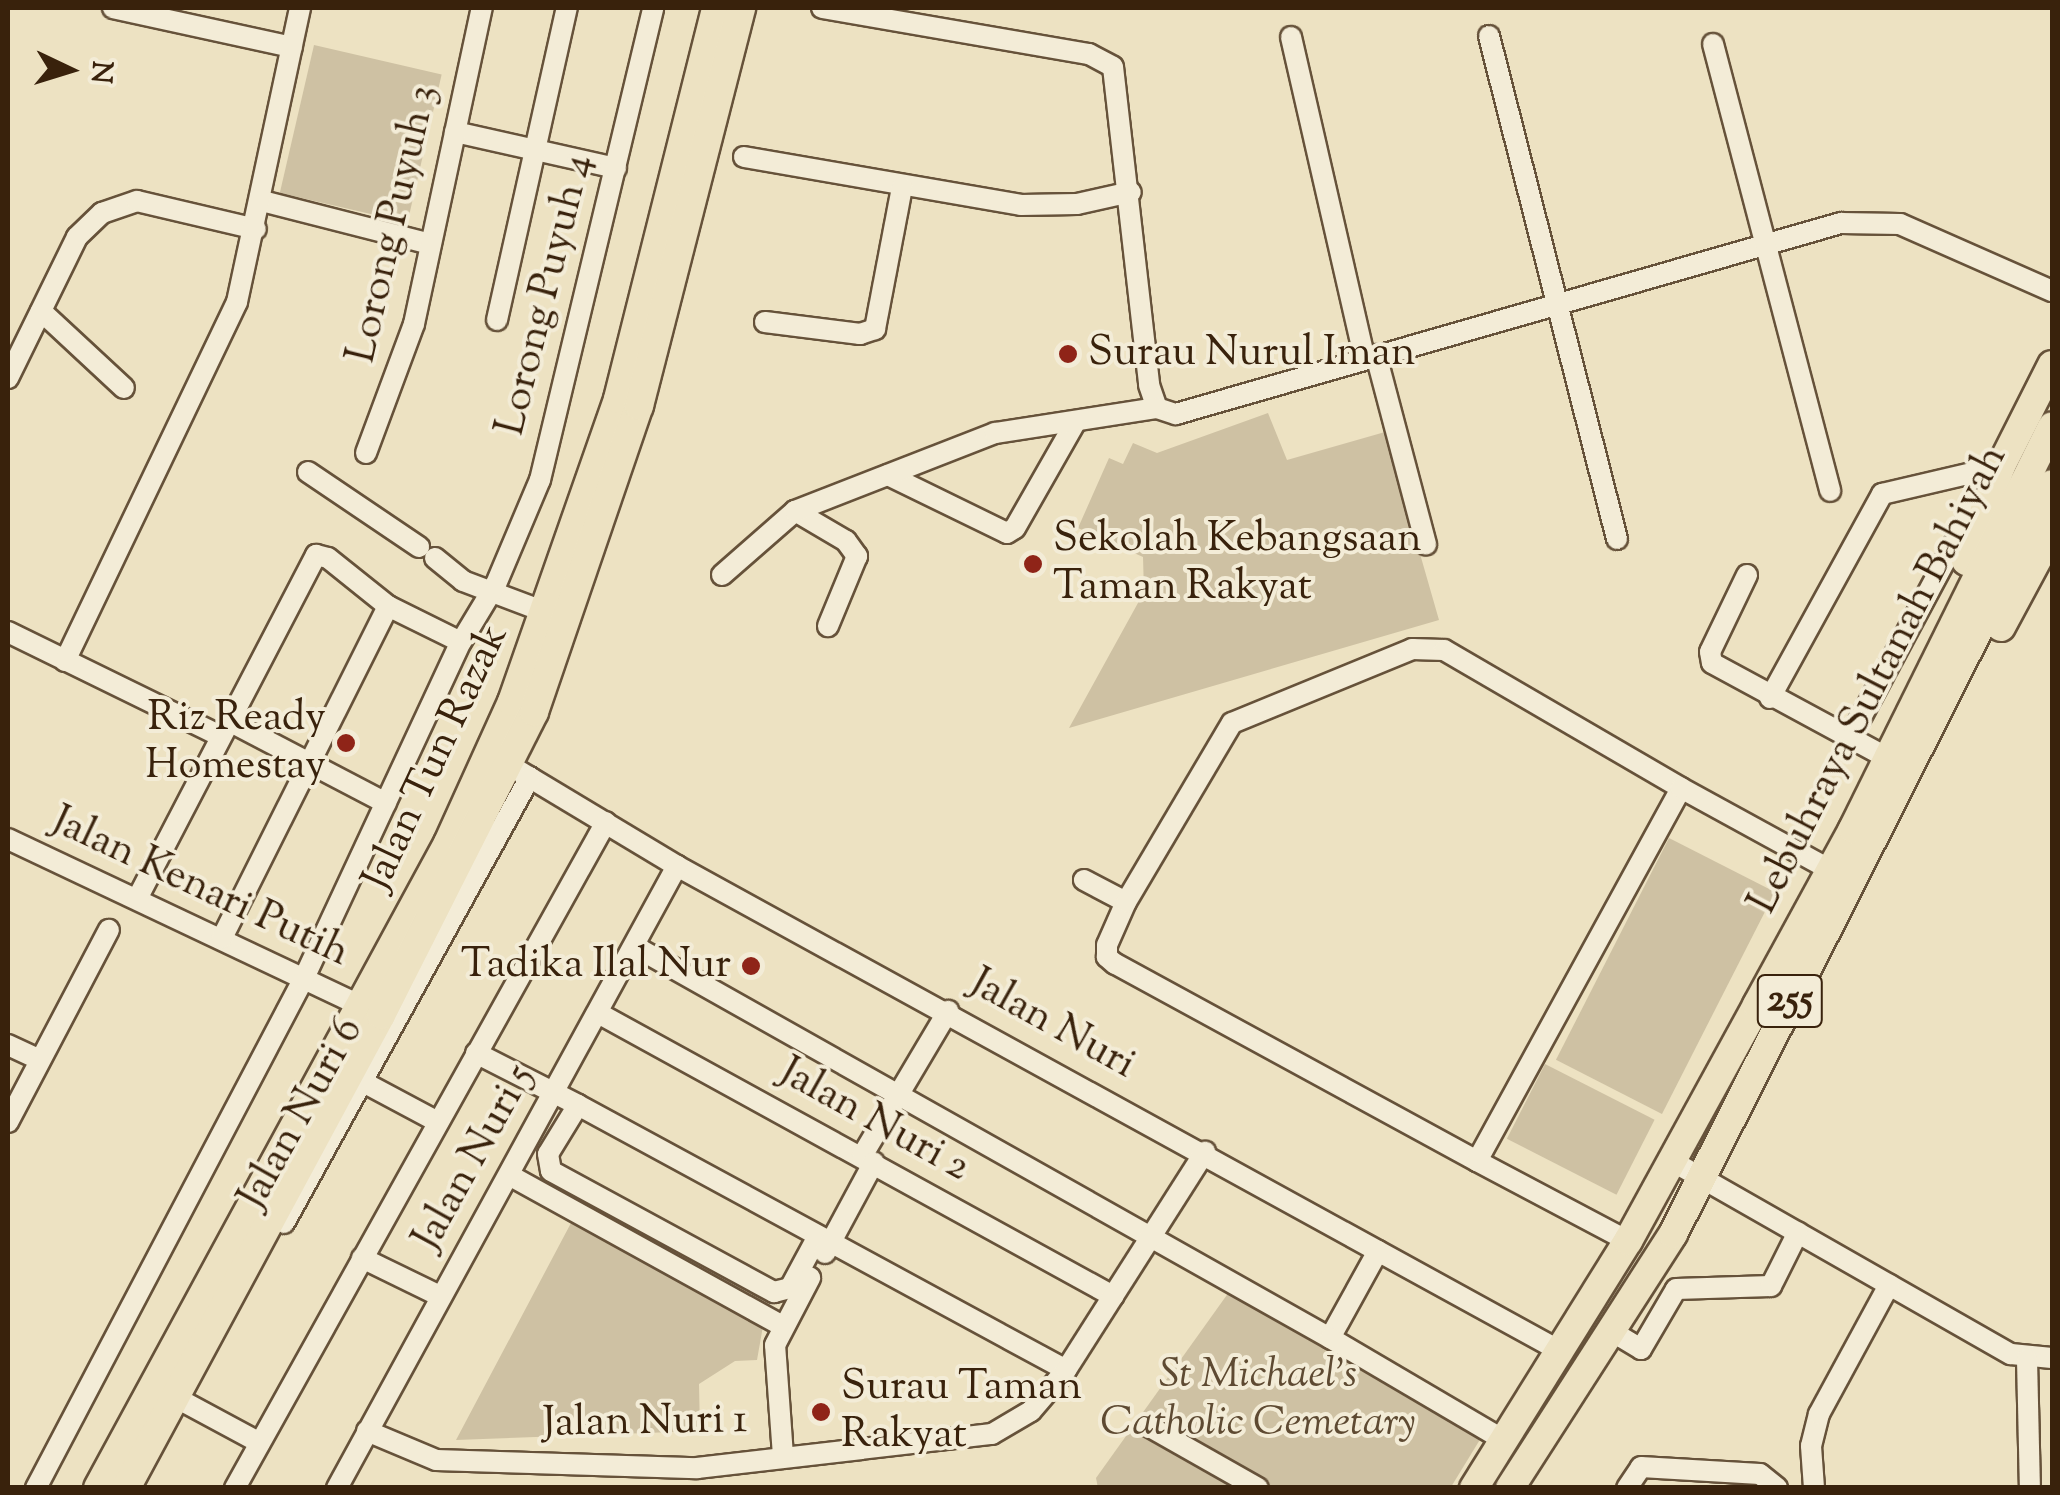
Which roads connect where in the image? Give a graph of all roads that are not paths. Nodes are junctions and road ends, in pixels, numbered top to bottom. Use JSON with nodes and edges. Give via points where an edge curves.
{"nodes":[{"id":1,"x":113,"y":8,"type":"edge"},
{"id":2,"x":300,"y":8,"type":"edge"},
{"id":3,"x":482,"y":8,"type":"edge"},
{"id":4,"x":567,"y":8,"type":"edge"},
{"id":5,"x":653,"y":8,"type":"edge"},
{"id":6,"x":822,"y":8,"type":"edge"},
{"id":7,"x":732,"y":9,"type":"edge"},
{"id":8,"x":1489,"y":36,"type":"dead end"},
{"id":9,"x":1291,"y":37,"type":"dead end"},
{"id":10,"x":1713,"y":44,"type":"dead end"},
{"id":11,"x":292,"y":47,"type":"junction"},
{"id":12,"x":455,"y":132,"type":"junction"},
{"id":13,"x":535,"y":149,"type":"junction"},
{"id":14,"x":744,"y":156,"type":"dead end"},
{"id":15,"x":616,"y":168,"type":"junction"},
{"id":16,"x":902,"y":188,"type":"junction"},
{"id":17,"x":1131,"y":192,"type":"junction"},
{"id":18,"x":262,"y":201,"type":"junction"},
{"id":19,"x":256,"y":229,"type":"junction"},
{"id":20,"x":432,"y":244,"type":"junction"},
{"id":21,"x":1765,"y":244,"type":"junction"},
{"id":22,"x":2024,"y":278,"type":"junction"},
{"id":23,"x":2052,"y":291,"type":"edge"},
{"id":24,"x":1559,"y":303,"type":"junction"},
{"id":25,"x":2052,"y":304,"type":"edge"},
{"id":26,"x":41,"y":311,"type":"junction"},
{"id":27,"x":497,"y":320,"type":"dead end"},
{"id":28,"x":764,"y":322,"type":"dead end"},
{"id":29,"x":1370,"y":356,"type":"junction"},
{"id":30,"x":2052,"y":366,"type":"edge"},
{"id":31,"x":8,"y":378,"type":"edge"},
{"id":32,"x":124,"y":388,"type":"dead end"},
{"id":33,"x":1157,"y":408,"type":"junction"},
{"id":34,"x":1074,"y":423,"type":"junction"},
{"id":35,"x":2052,"y":426,"type":"edge"},
{"id":36,"x":366,"y":454,"type":"dead end"},
{"id":37,"x":308,"y":472,"type":"dead end"},
{"id":38,"x":888,"y":476,"type":"junction"},
{"id":39,"x":2023,"y":480,"type":"edge"},
{"id":40,"x":1830,"y":491,"type":"dead end"},
{"id":41,"x":795,"y":511,"type":"junction"},
{"id":42,"x":2052,"y":532,"type":"edge"},
{"id":43,"x":1617,"y":538,"type":"dead end"},
{"id":44,"x":1426,"y":544,"type":"dead end"},
{"id":45,"x":1747,"y":574,"type":"dead end"},
{"id":46,"x":722,"y":575,"type":"dead end"},
{"id":47,"x":491,"y":592,"type":"junction"},
{"id":48,"x":388,"y":606,"type":"junction"},
{"id":49,"x":548,"y":612,"type":"junction"},
{"id":50,"x":828,"y":626,"type":"dead end"},
{"id":51,"x":8,"y":632,"type":"edge"},
{"id":52,"x":462,"y":642,"type":"junction"},
{"id":53,"x":65,"y":661,"type":"junction"},
{"id":54,"x":1770,"y":698,"type":"junction"},
{"id":55,"x":225,"y":728,"type":"junction"},
{"id":56,"x":1850,"y":738,"type":"junction"},
{"id":57,"x":1880,"y":754,"type":"junction"},
{"id":58,"x":310,"y":762,"type":"junction"},
{"id":59,"x":520,"y":771,"type":"junction"},
{"id":60,"x":1681,"y":788,"type":"junction"},
{"id":61,"x":386,"y":802,"type":"junction"},
{"id":62,"x":606,"y":822,"type":"junction"},
{"id":63,"x":1864,"y":835,"type":"junction"},
{"id":64,"x":8,"y":838,"type":"edge"},
{"id":65,"x":677,"y":866,"type":"junction"},
{"id":66,"x":1830,"y":870,"type":"junction"},
{"id":67,"x":1084,"y":880,"type":"dead end"},
{"id":68,"x":137,"y":899,"type":"junction"},
{"id":69,"x":1126,"y":902,"type":"junction"},
{"id":70,"x":110,"y":930,"type":"dead end"},
{"id":71,"x":222,"y":938,"type":"junction"},
{"id":72,"x":634,"y":946,"type":"junction"},
{"id":73,"x":306,"y":976,"type":"junction"},
{"id":74,"x":360,"y":1006,"type":"junction"},
{"id":75,"x":948,"y":1010,"type":"junction"},
{"id":76,"x":598,"y":1012,"type":"junction"},
{"id":77,"x":8,"y":1045,"type":"edge"},
{"id":78,"x":476,"y":1054,"type":"junction"},
{"id":79,"x":40,"y":1060,"type":"junction"},
{"id":80,"x":363,"y":1082,"type":"junction"},
{"id":81,"x":556,"y":1092,"type":"junction"},
{"id":82,"x":898,"y":1095,"type":"junction"},
{"id":83,"x":578,"y":1105,"type":"junction"},
{"id":84,"x":8,"y":1122,"type":"edge"},
{"id":85,"x":438,"y":1122,"type":"junction"},
{"id":86,"x":1205,"y":1152,"type":"junction"},
{"id":87,"x":868,"y":1159,"type":"junction"},
{"id":88,"x":1476,"y":1161,"type":"junction"},
{"id":89,"x":1672,"y":1161,"type":"junction"},
{"id":90,"x":509,"y":1175,"type":"junction"},
{"id":91,"x":1702,"y":1178,"type":"junction"},
{"id":92,"x":1798,"y":1232,"type":"junction"},
{"id":93,"x":1152,"y":1236,"type":"junction"},
{"id":94,"x":823,"y":1241,"type":"junction"},
{"id":95,"x":1628,"y":1241,"type":"junction"},
{"id":96,"x":1378,"y":1251,"type":"junction"},
{"id":97,"x":362,"y":1258,"type":"junction"},
{"id":98,"x":1889,"y":1285,"type":"junction"},
{"id":99,"x":440,"y":1296,"type":"junction"},
{"id":100,"x":1113,"y":1296,"type":"junction"},
{"id":101,"x":783,"y":1326,"type":"junction"},
{"id":102,"x":1610,"y":1331,"type":"junction"},
{"id":103,"x":1330,"y":1338,"type":"junction"},
{"id":104,"x":1560,"y":1352,"type":"junction"},
{"id":105,"x":2027,"y":1358,"type":"junction"},
{"id":106,"x":2052,"y":1358,"type":"edge"},
{"id":107,"x":1066,"y":1370,"type":"junction"},
{"id":108,"x":184,"y":1402,"type":"junction"},
{"id":109,"x":1150,"y":1427,"type":"dead end"},
{"id":110,"x":367,"y":1431,"type":"junction"},
{"id":111,"x":1502,"y":1440,"type":"junction"},
{"id":112,"x":260,"y":1443,"type":"junction"},
{"id":113,"x":783,"y":1456,"type":"junction"},
{"id":114,"x":36,"y":1488,"type":"edge"},
{"id":115,"x":98,"y":1488,"type":"edge"},
{"id":116,"x":126,"y":1488,"type":"edge"},
{"id":117,"x":139,"y":1488,"type":"edge"},
{"id":118,"x":235,"y":1488,"type":"edge"},
{"id":119,"x":338,"y":1488,"type":"edge"},
{"id":120,"x":1258,"y":1488,"type":"edge"},
{"id":121,"x":1474,"y":1488,"type":"edge"},
{"id":122,"x":1510,"y":1488,"type":"edge"},
{"id":123,"x":1626,"y":1488,"type":"edge"},
{"id":124,"x":1776,"y":1488,"type":"edge"},
{"id":125,"x":1814,"y":1488,"type":"edge"},
{"id":126,"x":2030,"y":1488,"type":"edge"}],
"edges":[{"from":1,"to":11,"type":"street"},
{"from":2,"to":11,"type":"street"},
{"from":3,"to":12,"type":"street","name":"Lorong Puyuh 3"},
{"from":4,"to":13,"type":"street"},
{"from":5,"to":15,"type":"street","name":"Lorong Puyuh 4"},
{"from":6,"to":17,"type":"street","via":[[1103,59],[1120,84]]},
{"from":7,"to":49,"type":"main road","name":"Jalan Tun Razak"},
{"from":7,"to":59,"type":"main road","name":"Jalan Tun Razak","via":[[639,406]]},
{"from":8,"to":24,"type":"street"},
{"from":9,"to":29,"type":"street"},
{"from":10,"to":21,"type":"street"},
{"from":11,"to":18,"type":"street"},
{"from":12,"to":13,"type":"street"},
{"from":12,"to":20,"type":"street","name":"Lorong Puyuh 3"},
{"from":13,"to":15,"type":"street"},
{"from":13,"to":27,"type":"street"},
{"from":14,"to":16,"type":"street"},
{"from":15,"to":47,"type":"street","name":"Lorong Puyuh 4","via":[[540,480]]},
{"from":16,"to":17,"type":"street","via":[[1040,206]]},
{"from":16,"to":28,"type":"street","via":[[874,329],[860,334]]},
{"from":17,"to":33,"type":"street"},
{"from":18,"to":19,"type":"street"},
{"from":18,"to":20,"type":"street"},
{"from":19,"to":26,"type":"street","via":[[137,201],[116,206],[86,224]]},
{"from":19,"to":53,"type":"street","via":[[225,333]]},
{"from":20,"to":36,"type":"street","name":"Lorong Puyuh 3","via":[[404,362]]},
{"from":21,"to":22,"type":"street","via":[[1841,223],[1900,224]]},
{"from":21,"to":24,"type":"street"},
{"from":21,"to":40,"type":"street"},
{"from":22,"to":23,"type":"street"},
{"from":22,"to":25,"type":"street"},
{"from":24,"to":29,"type":"street"},
{"from":24,"to":43,"type":"street"},
{"from":26,"to":31,"type":"street"},
{"from":26,"to":32,"type":"street"},
{"from":29,"to":33,"type":"street","via":[[1192,410]]},
{"from":29,"to":44,"type":"street"},
{"from":30,"to":39,"type":"main road"},
{"from":33,"to":34,"type":"street"},
{"from":34,"to":38,"type":"street","via":[[996,433]]},
{"from":34,"to":38,"type":"street","via":[[1016,528],[1006,533]]},
{"from":35,"to":39,"type":"main road","name":"Lebuhraya Sultanah Bahiyah","number":"255"},
{"from":37,"to":47,"type":"street"},
{"from":38,"to":41,"type":"street"},
{"from":39,"to":54,"type":"street","via":[[1882,494]]},
{"from":39,"to":56,"type":"street"},
{"from":39,"to":57,"type":"main road","via":[[1952,601]]},
{"from":39,"to":63,"type":"main road","name":"Lebuhraya Sultanah Bahiyah","number":"255"},
{"from":41,"to":46,"type":"street"},
{"from":41,"to":50,"type":"street","via":[[846,541],[858,556]]},
{"from":42,"to":63,"type":"main road"},
{"from":45,"to":54,"type":"street","via":[[1710,652],[1712,663]]},
{"from":47,"to":49,"type":"street"},
{"from":47,"to":52,"type":"street","name":"Lorong Puyuh 4"},
{"from":48,"to":52,"type":"street"},
{"from":48,"to":55,"type":"street","via":[[328,558],[316,556]]},
{"from":48,"to":58,"type":"street"},
{"from":49,"to":74,"type":"main road","name":"Jalan Tun Razak","via":[[448,843]]},
{"from":51,"to":53,"type":"street"},
{"from":52,"to":61,"type":"street","name":"Lorong Puyuh 4"},
{"from":53,"to":55,"type":"street"},
{"from":54,"to":56,"type":"street"},
{"from":55,"to":58,"type":"street"},
{"from":55,"to":68,"type":"street"},
{"from":56,"to":57,"type":"street"},
{"from":57,"to":63,"type":"main road"},
{"from":58,"to":61,"type":"street"},
{"from":58,"to":71,"type":"street"},
{"from":59,"to":62,"type":"street","name":"Jalan Nuri"},
{"from":59,"to":80,"type":"street","name":"Jalan Nuri 6"},
{"from":59,"to":116,"type":"main road","name":"Jalan Tun Razak"},
{"from":60,"to":66,"type":"street"},
{"from":60,"to":69,"type":"street","via":[[1444,650],[1412,649],[1232,722]]},
{"from":60,"to":88,"type":"street"},
{"from":61,"to":73,"type":"street","name":"Lorong Puyuh 4"},
{"from":62,"to":65,"type":"street","name":"Jalan Nuri"},
{"from":62,"to":78,"type":"street"},
{"from":63,"to":66,"type":"main road","name":"Lebuhraya Sultanah Bahiyah","number":"255"},
{"from":63,"to":91,"type":"main road","name":"Lebuhraya Sultanah Bahiyah","number":"255"},
{"from":64,"to":68,"type":"street","name":"Jalan Kenari Putih"},
{"from":65,"to":72,"type":"street","name":"Jalan Nuri 5"},
{"from":65,"to":75,"type":"street","name":"Jalan Nuri"},
{"from":66,"to":89,"type":"main road","name":"Lebuhraya Sultanah Bahiyah","number":"255"},
{"from":67,"to":69,"type":"street"},
{"from":68,"to":71,"type":"street","name":"Jalan Kenari Putih"},
{"from":69,"to":88,"type":"street","via":[[1106,957]]},
{"from":70,"to":79,"type":"street"},
{"from":71,"to":73,"type":"street","name":"Jalan Kenari Putih"},
{"from":72,"to":76,"type":"street","name":"Jalan Nuri 5"},
{"from":72,"to":82,"type":"street"},
{"from":73,"to":74,"type":"street","name":"Jalan Kenari Putih"},
{"from":73,"to":114,"type":"street","name":"Lorong Puyuh 4"},
{"from":74,"to":115,"type":"main road","name":"Jalan Tun Razak"},
{"from":75,"to":82,"type":"street"},
{"from":75,"to":86,"type":"street","name":"Jalan Nuri"},
{"from":76,"to":81,"type":"street","name":"Jalan Nuri 5"},
{"from":76,"to":87,"type":"street","name":"Jalan Nuri 2"},
{"from":77,"to":79,"type":"street"},
{"from":78,"to":81,"type":"street"},
{"from":78,"to":85,"type":"street"},
{"from":79,"to":84,"type":"street"},
{"from":80,"to":85,"type":"street"},
{"from":80,"to":108,"type":"street","name":"Jalan Nuri 6"},
{"from":81,"to":83,"type":"street"},
{"from":81,"to":90,"type":"street","name":"Jalan Nuri 5"},
{"from":82,"to":87,"type":"street"},
{"from":82,"to":93,"type":"street"},
{"from":83,"to":94,"type":"street"},
{"from":83,"to":94,"type":"street","via":[[548,1154],[551,1171],[774,1292],[790,1288]]},
{"from":85,"to":97,"type":"street"},
{"from":86,"to":93,"type":"street","name":"Jalan Nuri 1"},
{"from":86,"to":96,"type":"street","name":"Jalan Nuri"},
{"from":87,"to":94,"type":"street"},
{"from":87,"to":100,"type":"street","name":"Jalan Nuri 2"},
{"from":88,"to":95,"type":"street"},
{"from":89,"to":91,"type":"street"},
{"from":89,"to":95,"type":"main road","name":"Lebuhraya Sultanah Bahiyah","number":"255"},
{"from":90,"to":99,"type":"street","name":"Jalan Nuri 5"},
{"from":90,"to":101,"type":"street"},
{"from":91,"to":92,"type":"street"},
{"from":91,"to":102,"type":"main road","name":"Lebuhraya Sultanah Bahiyah","number":"255"},
{"from":92,"to":98,"type":"street"},
{"from":92,"to":102,"type":"street","via":[[1771,1286],[1676,1289],[1641,1349]]},
{"from":93,"to":100,"type":"street","name":"Jalan Nuri 1"},
{"from":93,"to":103,"type":"street"},
{"from":94,"to":101,"type":"street"},
{"from":94,"to":107,"type":"street"},
{"from":95,"to":104,"type":"main road","name":"Lebuhraya Sultanah Bahiyah","number":"255"},
{"from":96,"to":103,"type":"street"},
{"from":96,"to":104,"type":"street","name":"Jalan Nuri"},
{"from":97,"to":99,"type":"street"},
{"from":97,"to":112,"type":"street"},
{"from":98,"to":105,"type":"street"},
{"from":98,"to":125,"type":"street","via":[[1819,1414],[1811,1446]]},
{"from":99,"to":110,"type":"street","name":"Jalan Nuri 5"},
{"from":100,"to":107,"type":"street","name":"Jalan Nuri 1"},
{"from":101,"to":113,"type":"street","via":[[774,1360]]},
{"from":102,"to":122,"type":"main road","name":"Lebuhraya Sultanah Bahiyah","number":"255"},
{"from":103,"to":111,"type":"street"},
{"from":104,"to":111,"type":"main road","name":"Lebuhraya Sultanah Bahiyah","number":"255"},
{"from":105,"to":106,"type":"street"},
{"from":105,"to":126,"type":"street"},
{"from":107,"to":113,"type":"street","name":"Jalan Nuri 1","via":[[1031,1411],[992,1434]]},
{"from":108,"to":112,"type":"street"},
{"from":108,"to":117,"type":"street","name":"Jalan Nuri 6"},
{"from":109,"to":120,"type":"street"},
{"from":110,"to":113,"type":"street","name":"Jalan Nuri 1","via":[[436,1460],[698,1468]]},
{"from":110,"to":119,"type":"street","name":"Jalan Nuri 5"},
{"from":111,"to":121,"type":"main road","name":"Lebuhraya Sultanah Bahiyah","number":"255"},
{"from":112,"to":118,"type":"street"},
{"from":123,"to":124,"type":"street","via":[[1641,1467],[1760,1474]]}]}
